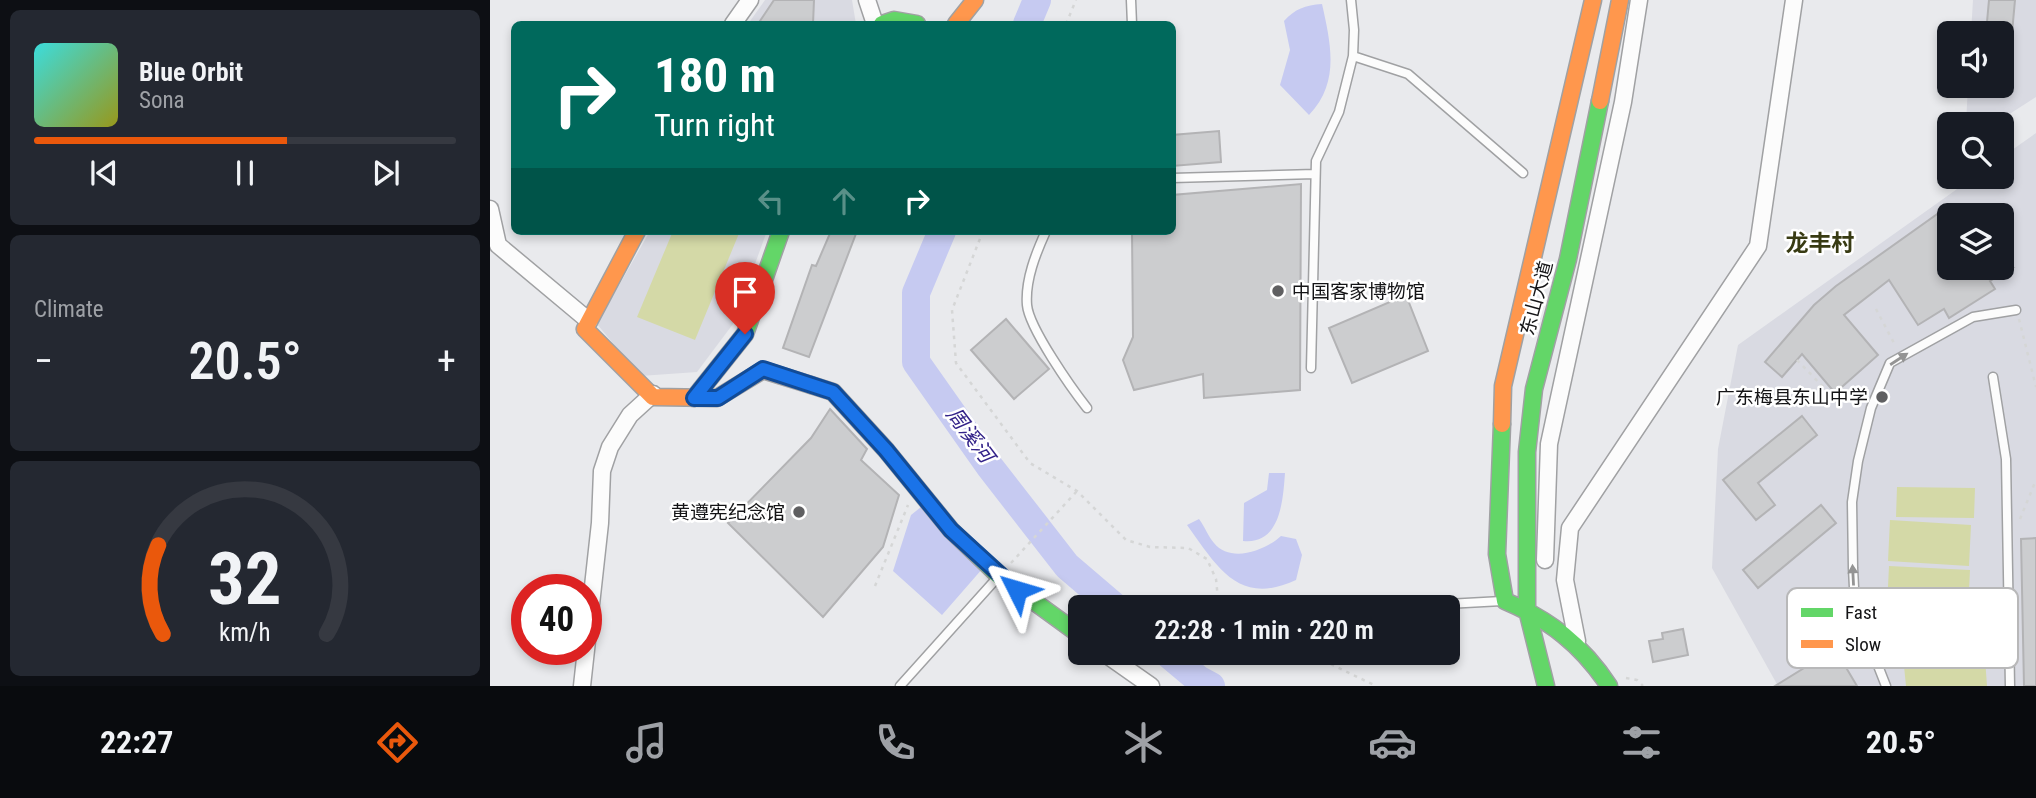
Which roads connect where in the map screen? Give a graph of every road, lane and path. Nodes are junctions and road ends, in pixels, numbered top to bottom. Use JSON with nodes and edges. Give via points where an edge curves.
{"nodes":[{"id":1,"x":750,"y":0,"type":"edge"},
{"id":2,"x":867,"y":0,"type":"edge"},
{"id":3,"x":975,"y":0,"type":"edge"},
{"id":4,"x":1076,"y":0,"type":"edge"},
{"id":5,"x":1131,"y":0,"type":"edge"},
{"id":6,"x":1351,"y":0,"type":"edge"},
{"id":7,"x":1593,"y":0,"type":"edge"},
{"id":8,"x":1620,"y":0,"type":"edge"},
{"id":9,"x":1639,"y":0,"type":"edge"},
{"id":10,"x":1794,"y":0,"type":"edge"},
{"id":11,"x":735,"y":21,"type":"edge"},
{"id":12,"x":874,"y":21,"type":"edge"},
{"id":13,"x":958,"y":21,"type":"edge"},
{"id":14,"x":1067,"y":21,"type":"edge"},
{"id":15,"x":1132,"y":21,"type":"edge"},
{"id":16,"x":1353,"y":56,"type":"junction"},
{"id":17,"x":1523,"y":173,"type":"dead end"},
{"id":18,"x":1315,"y":174,"type":"junction"},
{"id":19,"x":1176,"y":178,"type":"edge"},
{"id":20,"x":490,"y":209,"type":"edge"},
{"id":21,"x":635,"y":235,"type":"edge"},
{"id":22,"x":780,"y":235,"type":"edge"},
{"id":23,"x":982,"y":235,"type":"edge"},
{"id":24,"x":1044,"y":235,"type":"edge"},
{"id":25,"x":1876,"y":309,"type":"dead end"},
{"id":26,"x":2017,"y":310,"type":"joint"},
{"id":27,"x":589,"y":321,"type":"junction"},
{"id":28,"x":1894,"y":344,"type":"dead end"},
{"id":29,"x":1797,"y":360,"type":"dead end"},
{"id":30,"x":1311,"y":368,"type":"dead end"},
{"id":31,"x":1993,"y":377,"type":"dead end"},
{"id":32,"x":2036,"y":387,"type":"edge"},
{"id":33,"x":653,"y":394,"type":"dead end"},
{"id":34,"x":1832,"y":396,"type":"dead end"},
{"id":35,"x":694,"y":398,"type":"junction"},
{"id":36,"x":1087,"y":408,"type":"dead end"},
{"id":37,"x":2036,"y":480,"type":"edge"},
{"id":38,"x":1077,"y":491,"type":"junction"},
{"id":39,"x":909,"y":496,"type":"dead end"},
{"id":40,"x":2008,"y":549,"type":"junction"},
{"id":41,"x":1545,"y":560,"type":"dead end"},
{"id":42,"x":1013,"y":561,"type":"dead end"},
{"id":43,"x":999,"y":576,"type":"junction"},
{"id":44,"x":875,"y":586,"type":"dead end"},
{"id":45,"x":1854,"y":588,"type":"edge"},
{"id":46,"x":2009,"y":588,"type":"edge"},
{"id":47,"x":1218,"y":595,"type":"edge"},
{"id":48,"x":1505,"y":601,"type":"junction"},
{"id":49,"x":1460,"y":603,"type":"edge"},
{"id":50,"x":1527,"y":610,"type":"junction"},
{"id":51,"x":1068,"y":626,"type":"edge"},
{"id":52,"x":1577,"y":640,"type":"junction"},
{"id":53,"x":1121,"y":665,"type":"edge"},
{"id":54,"x":1333,"y":665,"type":"edge"},
{"id":55,"x":1879,"y":668,"type":"edge"},
{"id":56,"x":2010,"y":668,"type":"edge"},
{"id":57,"x":582,"y":686,"type":"edge"},
{"id":58,"x":900,"y":686,"type":"edge"},
{"id":59,"x":1151,"y":686,"type":"edge"},
{"id":60,"x":1376,"y":686,"type":"edge"},
{"id":61,"x":1546,"y":686,"type":"edge"},
{"id":62,"x":1609,"y":686,"type":"edge"},
{"id":63,"x":1886,"y":686,"type":"edge"},
{"id":64,"x":2010,"y":686,"type":"edge"}],
"edges":[{"from":1,"to":11,"type":"street"},
{"from":2,"to":12,"type":"street"},
{"from":3,"to":13,"type":"street"},
{"from":4,"to":14,"type":"path"},
{"from":5,"to":15,"type":"lane"},
{"from":6,"to":16,"type":"lane"},
{"from":7,"to":48,"type":"street","via":[[1503,386],[1497,554]]},
{"from":8,"to":50,"type":"street","name":"东山大道","via":[[1568,259],[1534,390],[1527,452]]},
{"from":9,"to":41,"type":"street","via":[[1623,102],[1549,444]]},
{"from":10,"to":52,"type":"street","via":[[1758,246],[1570,528],[1565,580]]},
{"from":16,"to":17,"type":"lane","via":[[1408,74]]},
{"from":16,"to":18,"type":"lane","via":[[1339,113],[1316,161]]},
{"from":18,"to":19,"type":"lane"},
{"from":18,"to":30,"type":"lane"},
{"from":20,"to":27,"type":"street","via":[[498,245]]},
{"from":21,"to":27,"type":"street"},
{"from":22,"to":35,"type":"street","via":[[745,334]]},
{"from":23,"to":38,"type":"path","via":[[952,310],[956,363],[1030,463]]},
{"from":24,"to":36,"type":"lane","via":[[1034,258],[1027,306],[1062,377]]},
{"from":25,"to":28,"type":"path"},
{"from":26,"to":32,"type":"path"},
{"from":45,"to":26,"type":"lane","one_way":true,"via":[[1852,502],[1871,408],[1890,363],[1973,317]]},
{"from":27,"to":35,"type":"street","via":[[585,329],[653,397]]},
{"from":29,"to":34,"type":"path"},
{"from":31,"to":40,"type":"lane","via":[[2006,459]]},
{"from":33,"to":57,"type":"street","via":[[630,415],[610,447],[602,471]]},
{"from":35,"to":43,"type":"street","via":[[718,398],[763,369],[833,392],[951,530]]},
{"from":37,"to":40,"type":"path"},
{"from":38,"to":42,"type":"path"},
{"from":38,"to":47,"type":"path","via":[[1126,540],[1150,547],[1188,548],[1207,559]]},
{"from":39,"to":44,"type":"path","via":[[906,515]]},
{"from":40,"to":46,"type":"lane"},
{"from":43,"to":51,"type":"street"},
{"from":43,"to":58,"type":"lane"},
{"from":48,"to":49,"type":"lane"},
{"from":48,"to":50,"type":"street"},
{"from":50,"to":52,"type":"street"},
{"from":50,"to":61,"type":"street","name":"东山大道"},
{"from":52,"to":62,"type":"street"},
{"from":53,"to":59,"type":"street"},
{"from":54,"to":60,"type":"path"},
{"from":63,"to":55,"type":"lane","one_way":true},
{"from":56,"to":64,"type":"lane"}]}
